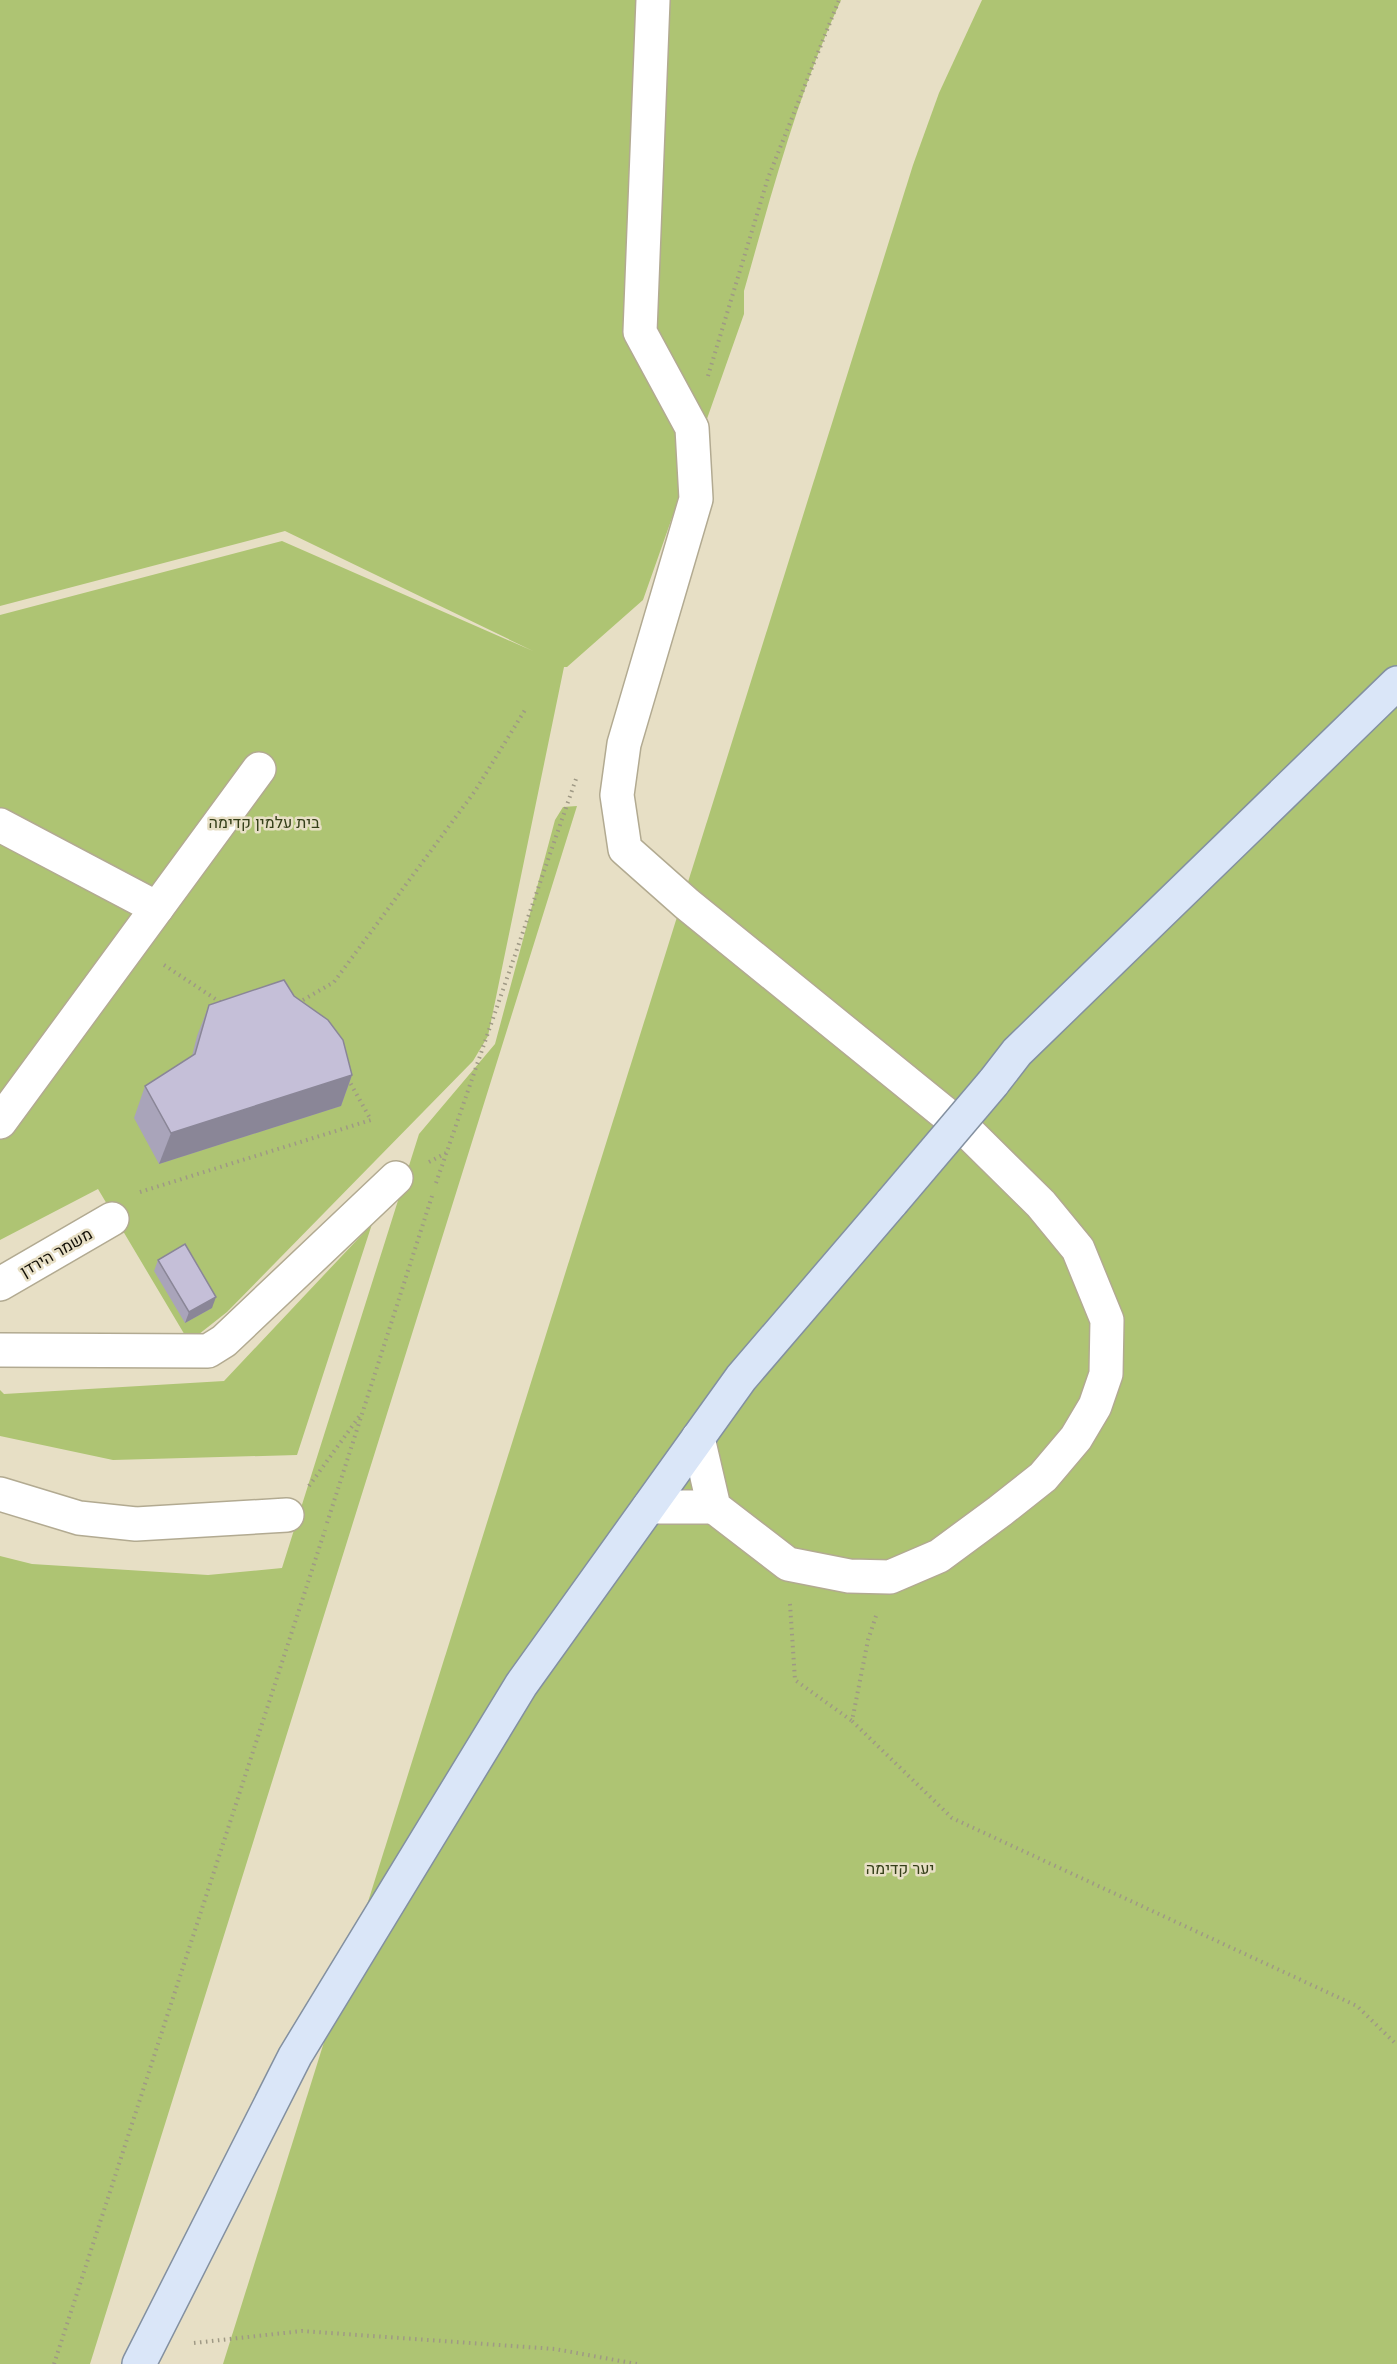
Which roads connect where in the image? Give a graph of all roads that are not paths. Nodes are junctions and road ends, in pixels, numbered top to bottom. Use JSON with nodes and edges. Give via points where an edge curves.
{"nodes":[{"id":1,"x":653,"y":0,"type":"edge"},
{"id":2,"x":1397,"y":683,"type":"edge"},
{"id":3,"x":260,"y":769,"type":"dead end"},
{"id":4,"x":0,"y":825,"type":"edge"},
{"id":5,"x":157,"y":908,"type":"junction"},
{"id":6,"x":0,"y":1122,"type":"edge"},
{"id":7,"x":396,"y":1178,"type":"dead end"},
{"id":8,"x":112,"y":1219,"type":"road end"},
{"id":9,"x":0,"y":1284,"type":"edge"},
{"id":10,"x":0,"y":1350,"type":"edge"},
{"id":11,"x":698,"y":1438,"type":"junction"},
{"id":12,"x":0,"y":1494,"type":"edge"},
{"id":13,"x":649,"y":1507,"type":"junction"},
{"id":14,"x":714,"y":1507,"type":"junction"},
{"id":15,"x":287,"y":1515,"type":"road end"},
{"id":16,"x":142,"y":2356,"type":"edge"}],
"edges":[{"from":1,"to":14,"type":"street","via":[[640,332],[692,428],[696,499],[624,744],[617,795],[625,849],[968,1132],[1041,1204],[1078,1249],[1107,1320],[1106,1374],[1095,1406],[1077,1438],[1043,1477],[939,1556],[890,1577],[849,1576],[788,1564]]},
{"from":2,"to":11,"type":"main road","bridge":true,"via":[[1017,1052],[741,1378]]},
{"from":3,"to":5,"type":"street"},
{"from":4,"to":5,"type":"street"},
{"from":5,"to":6,"type":"street"},
{"from":7,"to":10,"type":"street","via":[[224,1341],[208,1351]]},
{"from":8,"to":9,"type":"street","name":"משמר הירדן"},
{"from":11,"to":13,"type":"main road"},
{"from":11,"to":14,"type":"street"},
{"from":12,"to":15,"type":"street","via":[[63,1515],[127,1523]]},
{"from":13,"to":14,"type":"street"},
{"from":13,"to":16,"type":"main road","via":[[520,1684],[301,2046]]}]}
